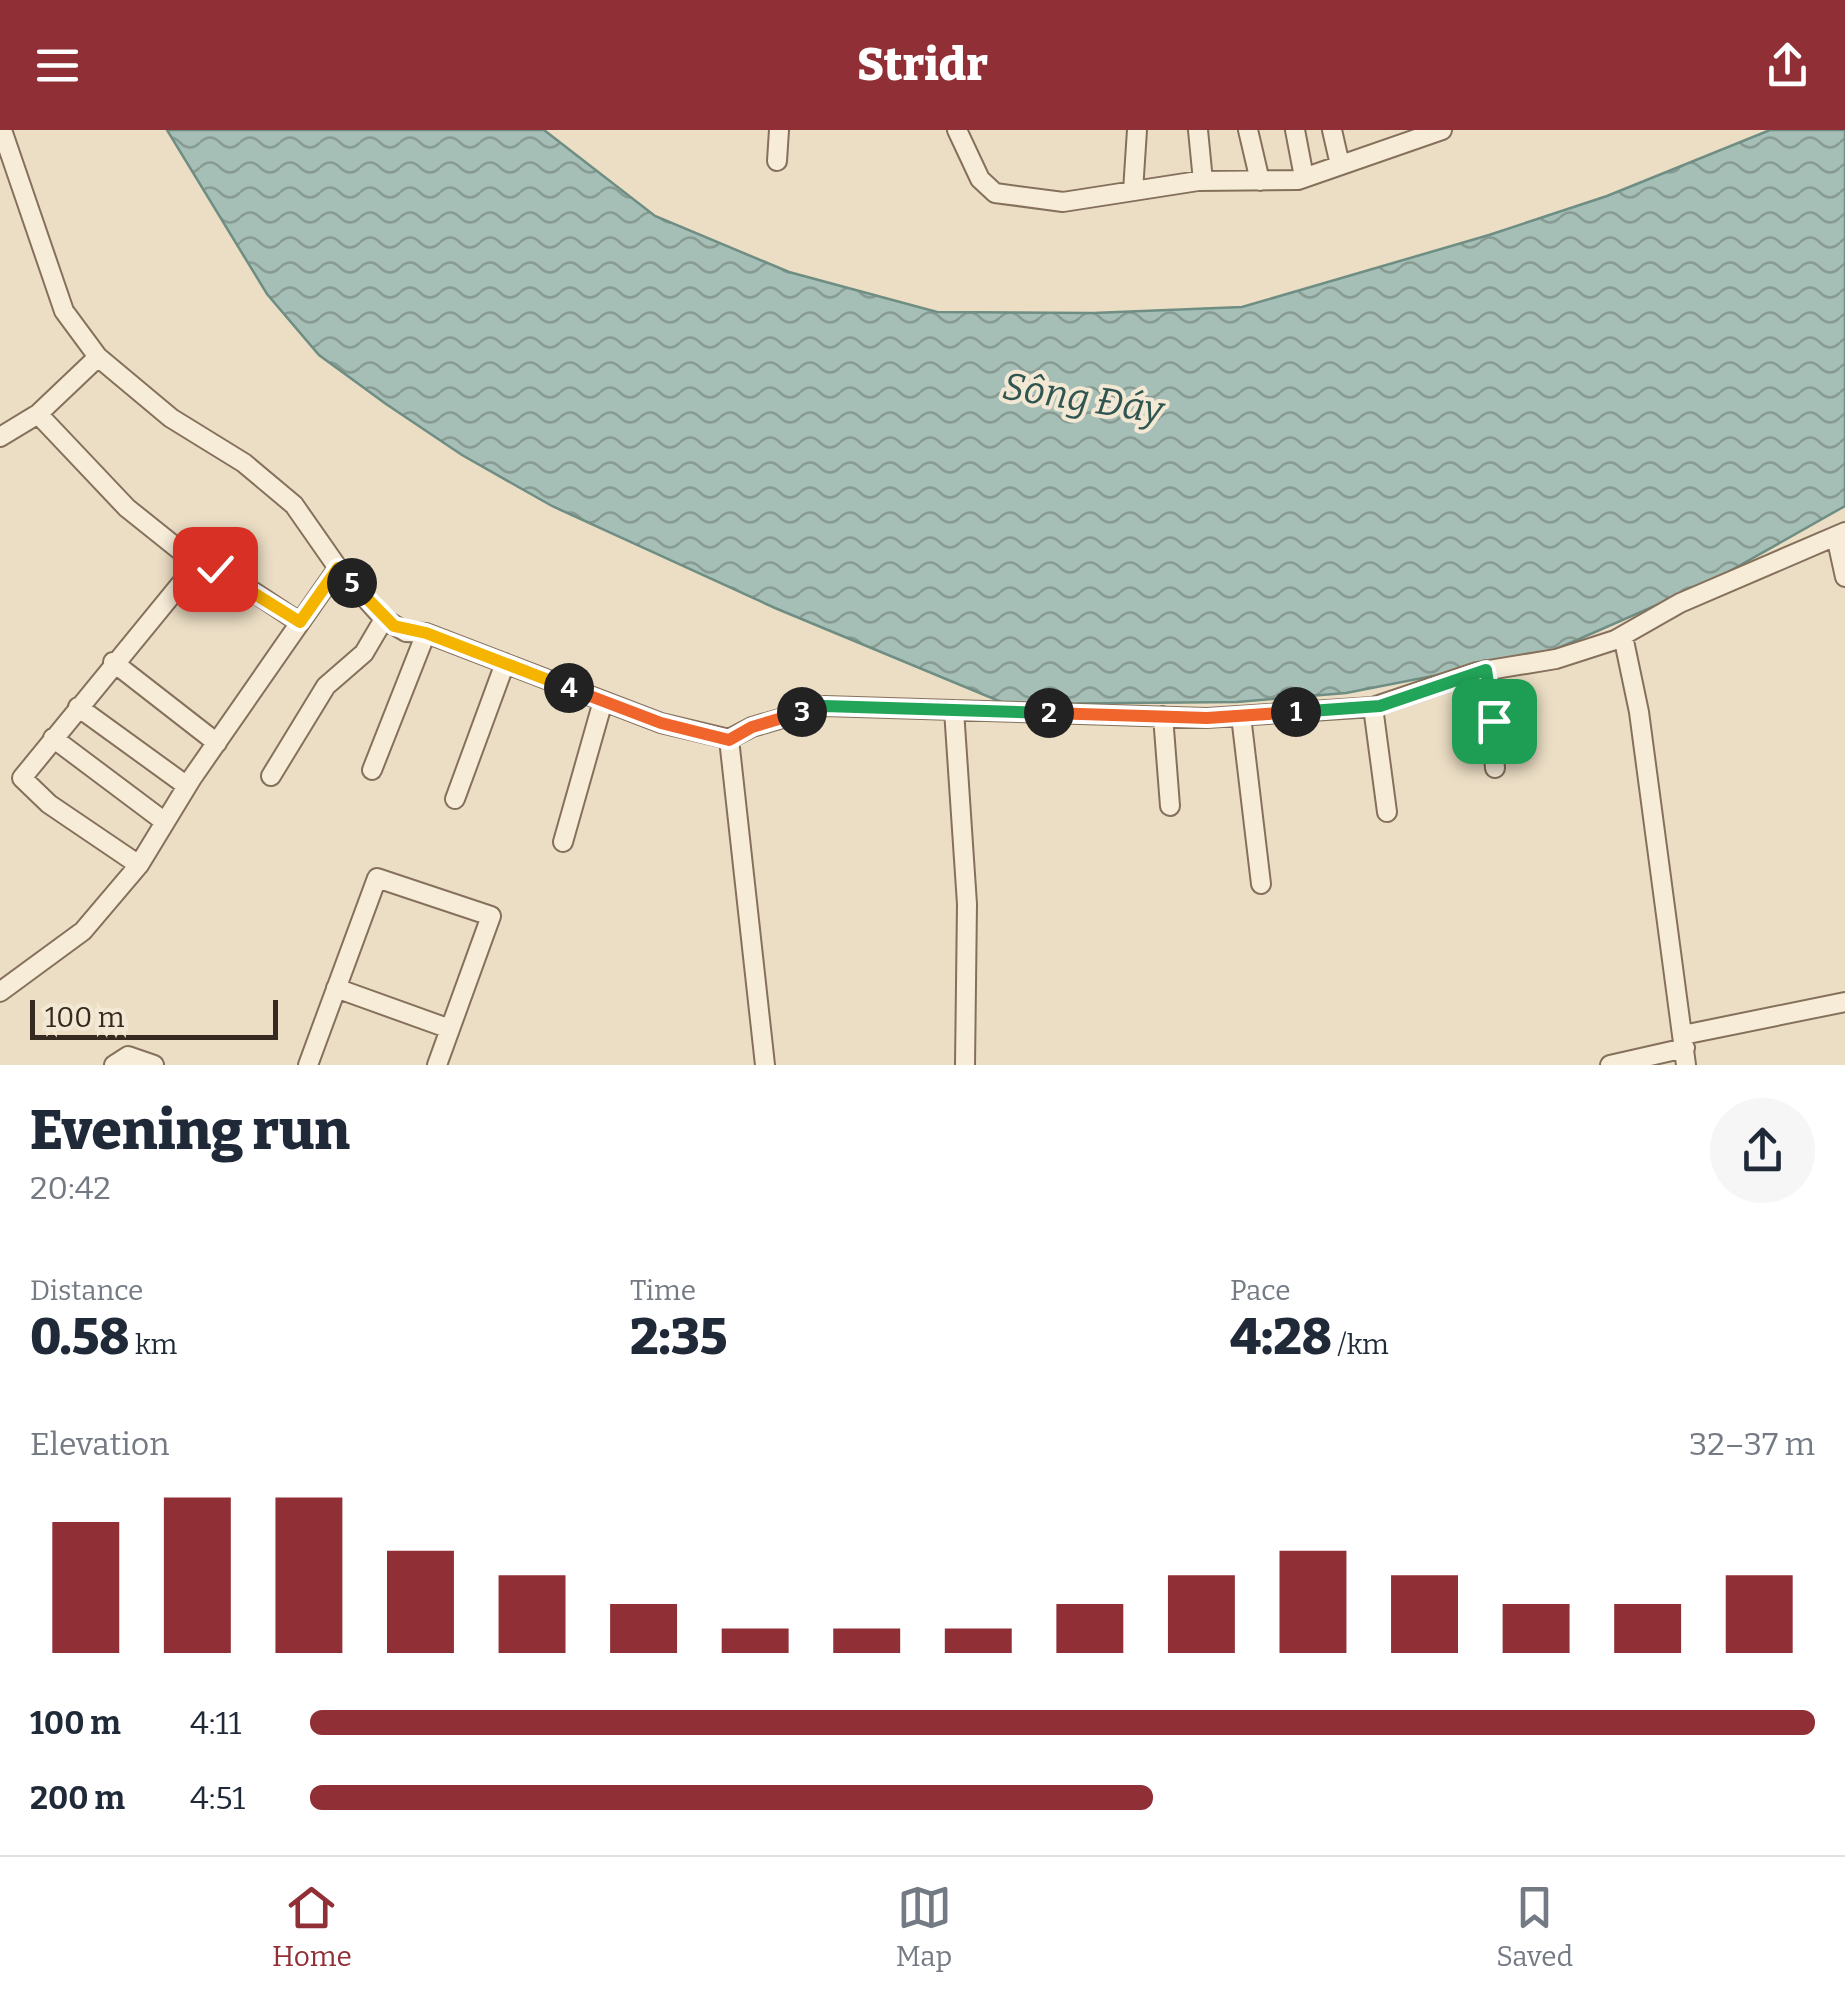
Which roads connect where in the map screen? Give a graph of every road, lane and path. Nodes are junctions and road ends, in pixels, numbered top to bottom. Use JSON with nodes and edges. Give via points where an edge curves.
{"nodes":[{"id":1,"x":2,"y":130,"type":"edge"},
{"id":2,"x":780,"y":130,"type":"edge"},
{"id":3,"x":957,"y":130,"type":"edge"},
{"id":4,"x":1137,"y":130,"type":"edge"},
{"id":5,"x":1198,"y":130,"type":"edge"},
{"id":6,"x":1248,"y":130,"type":"edge"},
{"id":7,"x":1295,"y":130,"type":"edge"},
{"id":8,"x":1332,"y":130,"type":"edge"},
{"id":9,"x":1442,"y":130,"type":"edge"},
{"id":10,"x":777,"y":162,"type":"dead end"},
{"id":11,"x":1340,"y":165,"type":"junction"},
{"id":12,"x":1304,"y":177,"type":"junction"},
{"id":13,"x":1203,"y":180,"type":"junction"},
{"id":14,"x":1260,"y":180,"type":"junction"},
{"id":15,"x":1133,"y":191,"type":"junction"},
{"id":16,"x":98,"y":357,"type":"junction"},
{"id":17,"x":38,"y":414,"type":"junction"},
{"id":18,"x":0,"y":437,"type":"edge"},
{"id":19,"x":1841,"y":534,"type":"edge"},
{"id":20,"x":197,"y":564,"type":"junction"},
{"id":21,"x":338,"y":568,"type":"junction"},
{"id":22,"x":1845,"y":576,"type":"edge"},
{"id":23,"x":384,"y":619,"type":"junction"},
{"id":24,"x":300,"y":622,"type":"junction"},
{"id":25,"x":426,"y":633,"type":"junction"},
{"id":26,"x":1623,"y":636,"type":"junction"},
{"id":27,"x":113,"y":662,"type":"junction"},
{"id":28,"x":504,"y":663,"type":"junction"},
{"id":29,"x":1486,"y":670,"type":"junction"},
{"id":30,"x":603,"y":701,"type":"junction"},
{"id":31,"x":78,"y":707,"type":"junction"},
{"id":32,"x":1373,"y":707,"type":"junction"},
{"id":33,"x":954,"y":710,"type":"junction"},
{"id":34,"x":1163,"y":716,"type":"junction"},
{"id":35,"x":1242,"y":716,"type":"junction"},
{"id":36,"x":53,"y":738,"type":"junction"},
{"id":37,"x":729,"y":740,"type":"junction"},
{"id":38,"x":217,"y":742,"type":"junction"},
{"id":39,"x":1496,"y":768,"type":"dead end"},
{"id":40,"x":372,"y":770,"type":"dead end"},
{"id":41,"x":271,"y":776,"type":"dead end"},
{"id":42,"x":187,"y":786,"type":"junction"},
{"id":43,"x":455,"y":799,"type":"dead end"},
{"id":44,"x":1170,"y":806,"type":"dead end"},
{"id":45,"x":1387,"y":812,"type":"dead end"},
{"id":46,"x":165,"y":822,"type":"junction"},
{"id":47,"x":563,"y":842,"type":"dead end"},
{"id":48,"x":139,"y":865,"type":"junction"},
{"id":49,"x":1262,"y":884,"type":"dead end"},
{"id":50,"x":336,"y":988,"type":"junction"},
{"id":51,"x":0,"y":992,"type":"edge"},
{"id":52,"x":1845,"y":1002,"type":"edge"},
{"id":53,"x":450,"y":1029,"type":"junction"},
{"id":54,"x":1685,"y":1050,"type":"edge"},
{"id":55,"x":114,"y":1065,"type":"edge"},
{"id":56,"x":154,"y":1065,"type":"edge"},
{"id":57,"x":308,"y":1065,"type":"edge"},
{"id":58,"x":437,"y":1065,"type":"edge"},
{"id":59,"x":765,"y":1065,"type":"edge"},
{"id":60,"x":965,"y":1065,"type":"edge"},
{"id":61,"x":1610,"y":1065,"type":"edge"}],
"edges":[{"from":1,"to":16,"type":"street","via":[[64,310]]},
{"from":2,"to":10,"type":"street"},
{"from":3,"to":15,"type":"street","via":[[980,179],[995,193],[1063,202]]},
{"from":4,"to":15,"type":"street"},
{"from":5,"to":13,"type":"street"},
{"from":6,"to":14,"type":"street"},
{"from":7,"to":12,"type":"street"},
{"from":8,"to":11,"type":"street"},
{"from":9,"to":11,"type":"street"},
{"from":11,"to":12,"type":"street"},
{"from":12,"to":14,"type":"street"},
{"from":13,"to":14,"type":"street"},
{"from":13,"to":15,"type":"street"},
{"from":16,"to":17,"type":"street"},
{"from":16,"to":21,"type":"street","via":[[294,505]]},
{"from":17,"to":18,"type":"street"},
{"from":17,"to":20,"type":"street","via":[[127,508]]},
{"from":19,"to":22,"type":"street"},
{"from":19,"to":26,"type":"street"},
{"from":20,"to":24,"type":"street","via":[[231,577]]},
{"from":20,"to":27,"type":"street"},
{"from":21,"to":23,"type":"street"},
{"from":21,"to":24,"type":"street"},
{"from":23,"to":25,"type":"street","via":[[406,632]]},
{"from":23,"to":41,"type":"street","via":[[364,653],[326,686]]},
{"from":24,"to":38,"type":"street"},
{"from":25,"to":28,"type":"street"},
{"from":25,"to":40,"type":"street"},
{"from":26,"to":29,"type":"street","via":[[1556,659]]},
{"from":26,"to":54,"type":"street"},
{"from":27,"to":31,"type":"street"},
{"from":27,"to":38,"type":"street"},
{"from":28,"to":30,"type":"street"},
{"from":28,"to":43,"type":"street"},
{"from":29,"to":32,"type":"street"},
{"from":29,"to":39,"type":"street"},
{"from":30,"to":37,"type":"street"},
{"from":30,"to":47,"type":"street"},
{"from":31,"to":36,"type":"street"},
{"from":31,"to":42,"type":"street"},
{"from":32,"to":35,"type":"street"},
{"from":32,"to":45,"type":"street"},
{"from":33,"to":34,"type":"street"},
{"from":33,"to":37,"type":"street","via":[[833,706],[752,727]]},
{"from":33,"to":60,"type":"street","via":[[968,904]]},
{"from":34,"to":35,"type":"street"},
{"from":34,"to":44,"type":"street"},
{"from":35,"to":49,"type":"street"},
{"from":36,"to":46,"type":"street"},
{"from":36,"to":48,"type":"street","via":[[22,778]]},
{"from":37,"to":59,"type":"street"},
{"from":38,"to":42,"type":"street"},
{"from":42,"to":46,"type":"street"},
{"from":46,"to":48,"type":"street"},
{"from":48,"to":51,"type":"street","via":[[83,931]]},
{"from":50,"to":53,"type":"street"},
{"from":50,"to":53,"type":"street","via":[[378,878],[492,916]]},
{"from":50,"to":57,"type":"street"},
{"from":52,"to":54,"type":"street"},
{"from":53,"to":58,"type":"street"},
{"from":54,"to":61,"type":"street"},
{"from":55,"to":56,"type":"street","via":[[128,1056]]}]}
